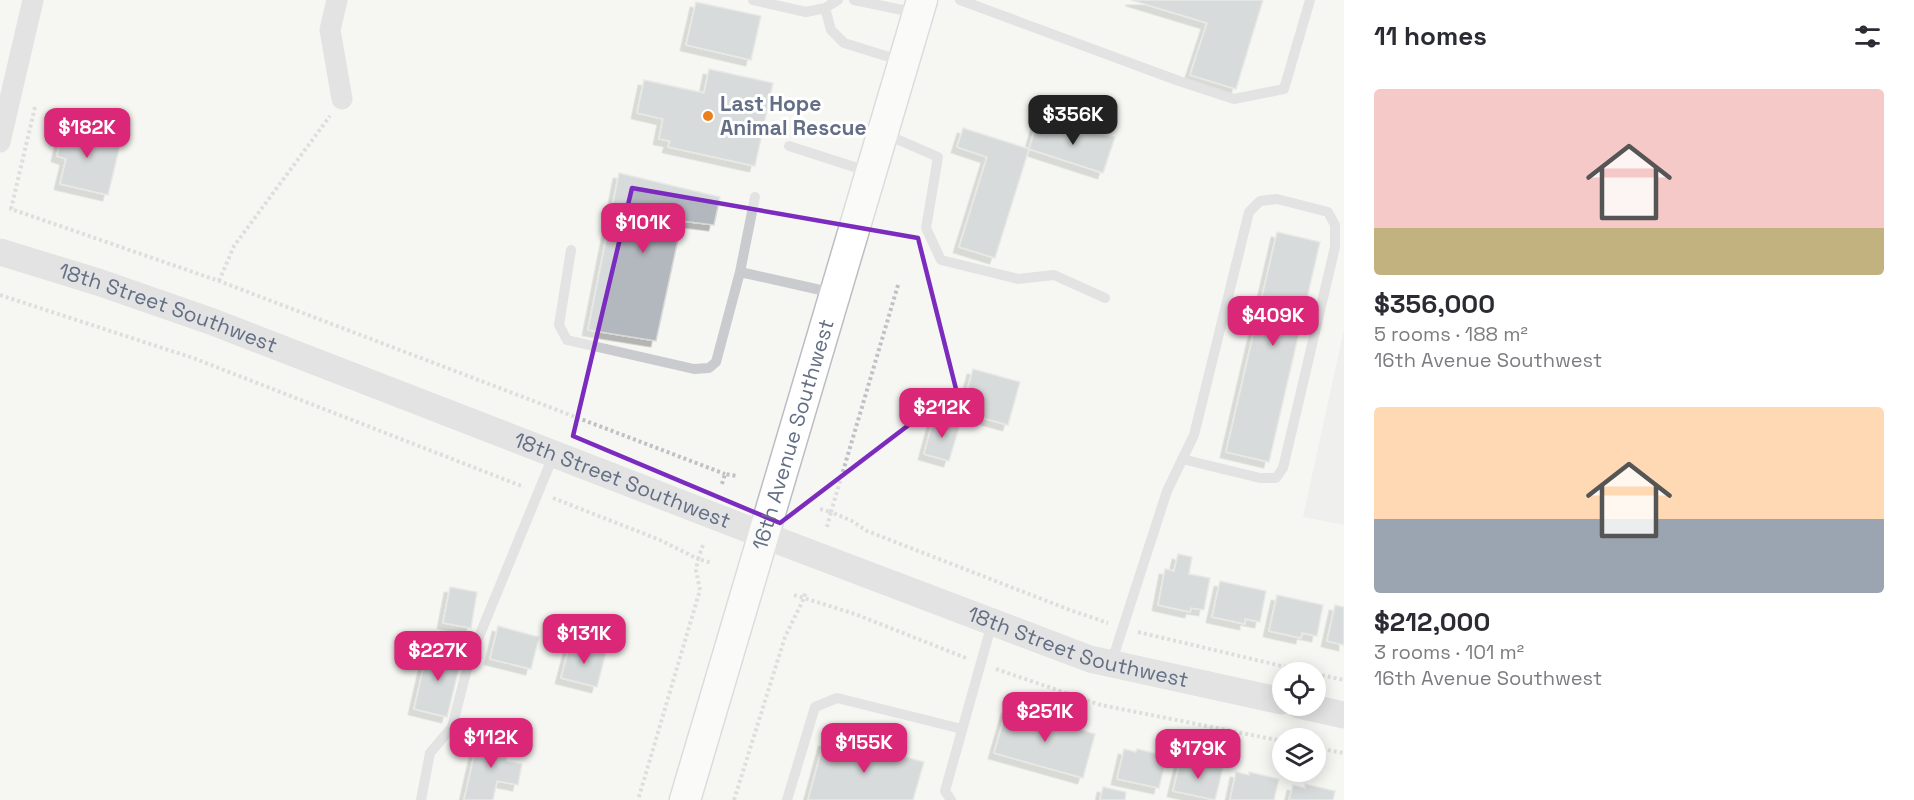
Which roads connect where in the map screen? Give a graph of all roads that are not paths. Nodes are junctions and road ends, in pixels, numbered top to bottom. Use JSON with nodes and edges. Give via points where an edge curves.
{"nodes":[{"id":1,"x":33,"y":0,"type":"edge"},
{"id":2,"x":337,"y":0,"type":"edge"},
{"id":3,"x":753,"y":0,"type":"edge"},
{"id":4,"x":838,"y":0,"type":"edge"},
{"id":5,"x":854,"y":0,"type":"edge"},
{"id":6,"x":960,"y":0,"type":"edge"},
{"id":7,"x":1310,"y":0,"type":"edge"},
{"id":8,"x":920,"y":7,"type":"edge"},
{"id":9,"x":825,"y":8,"type":"junction"},
{"id":10,"x":904,"y":61,"type":"junction"},
{"id":11,"x":342,"y":99,"type":"road end"},
{"id":12,"x":882,"y":133,"type":"junction"},
{"id":13,"x":0,"y":142,"type":"edge"},
{"id":14,"x":789,"y":146,"type":"dead end"},
{"id":15,"x":870,"y":172,"type":"junction"},
{"id":16,"x":755,"y":197,"type":"dead end"},
{"id":17,"x":571,"y":250,"type":"dead end"},
{"id":18,"x":0,"y":252,"type":"edge"},
{"id":19,"x":740,"y":272,"type":"junction"},
{"id":20,"x":835,"y":293,"type":"junction"},
{"id":21,"x":1105,"y":298,"type":"dead end"},
{"id":22,"x":554,"y":454,"type":"junction"},
{"id":23,"x":1182,"y":459,"type":"junction"},
{"id":24,"x":763,"y":535,"type":"junction"},
{"id":25,"x":993,"y":622,"type":"junction"},
{"id":26,"x":1111,"y":664,"type":"junction"},
{"id":27,"x":1272,"y":699,"type":"edge"},
{"id":28,"x":1326,"y":711,"type":"edge"},
{"id":29,"x":1344,"y":715,"type":"edge"},
{"id":30,"x":962,"y":729,"type":"junction"},
{"id":31,"x":688,"y":799,"type":"edge"},
{"id":32,"x":421,"y":800,"type":"edge"},
{"id":33,"x":788,"y":800,"type":"edge"},
{"id":34,"x":951,"y":800,"type":"edge"}],
"edges":[{"from":1,"to":13,"type":"street"},
{"from":2,"to":11,"type":"street","via":[[330,30]]},
{"from":3,"to":9,"type":"lane","via":[[806,12]]},
{"from":4,"to":9,"type":"lane"},
{"from":5,"to":8,"type":"lane"},
{"from":6,"to":7,"type":"lane","via":[[1234,99],[1284,89]]},
{"from":8,"to":10,"type":"main road","name":"16th Avenue Southwest"},
{"from":9,"to":10,"type":"lane","via":[[831,30],[844,43]]},
{"from":10,"to":12,"type":"main road","name":"16th Avenue Southwest"},
{"from":12,"to":15,"type":"main road","name":"16th Avenue Southwest"},
{"from":12,"to":21,"type":"lane","via":[[938,157],[926,228],[940,260],[1018,279],[1054,275]]},
{"from":14,"to":15,"type":"lane"},
{"from":15,"to":20,"type":"main road","name":"16th Avenue Southwest"},
{"from":16,"to":19,"type":"lane"},
{"from":17,"to":19,"type":"lane","via":[[559,325],[567,340],[694,369],[709,368],[716,362]]},
{"from":18,"to":22,"type":"street","name":"18th Street Southwest","via":[[213,322]]},
{"from":19,"to":20,"type":"lane"},
{"from":20,"to":24,"type":"main road","name":"16th Avenue Southwest"},
{"from":22,"to":24,"type":"street","name":"18th Street Southwest"},
{"from":22,"to":32,"type":"lane","via":[[469,661],[452,727],[430,753]]},
{"from":23,"to":23,"type":"lane","via":[[1194,435],[1249,212],[1260,201],[1277,199],[1329,212],[1335,225],[1335,247],[1283,468],[1276,478],[1260,478]]},
{"from":23,"to":26,"type":"lane","via":[[1167,491]]},
{"from":24,"to":25,"type":"street","name":"18th Street Southwest"},
{"from":24,"to":31,"type":"main road","name":"16th Avenue Southwest"},
{"from":25,"to":26,"type":"street","name":"18th Street Southwest"},
{"from":25,"to":30,"type":"lane"},
{"from":26,"to":27,"type":"street","name":"18th Street Southwest"},
{"from":28,"to":29,"type":"street"},
{"from":30,"to":33,"type":"lane","via":[[837,698],[815,707]]},
{"from":30,"to":34,"type":"lane","via":[[945,790]]}]}
